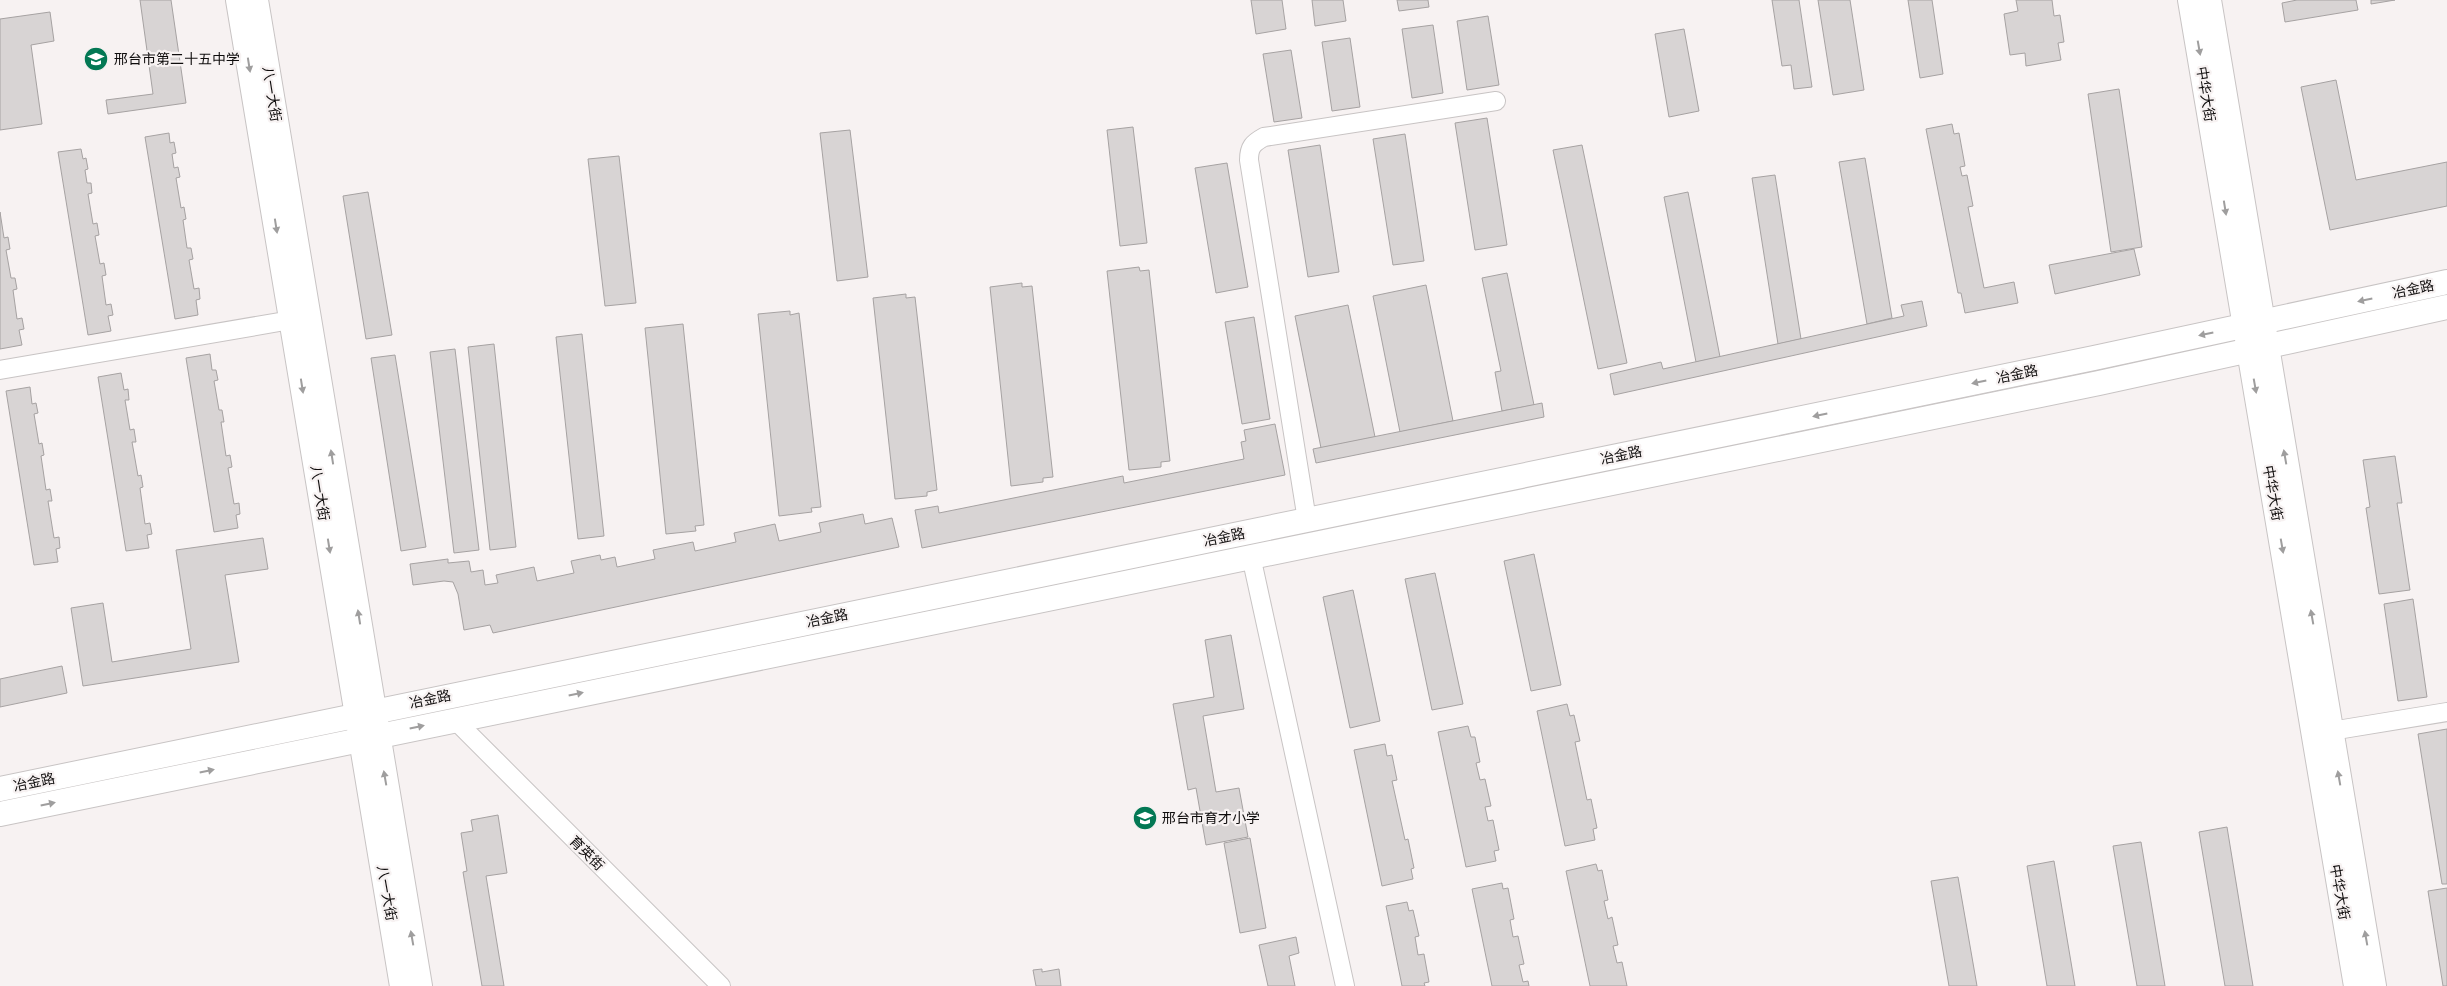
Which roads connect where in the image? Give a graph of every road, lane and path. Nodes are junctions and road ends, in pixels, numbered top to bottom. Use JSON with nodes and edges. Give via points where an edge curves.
{"nodes":[{"id":1,"x":238,"y":0,"type":"edge"},
{"id":2,"x":256,"y":0,"type":"edge"},
{"id":3,"x":2190,"y":0,"type":"edge"},
{"id":4,"x":2209,"y":0,"type":"edge"},
{"id":5,"x":1496,"y":101,"type":"dead end"},
{"id":6,"x":2447,"y":282,"type":"edge"},
{"id":7,"x":2447,"y":307,"type":"edge"},
{"id":8,"x":291,"y":320,"type":"junction"},
{"id":9,"x":2254,"y":324,"type":"junction"},
{"id":10,"x":2258,"y":348,"type":"junction"},
{"id":11,"x":0,"y":370,"type":"edge"},
{"id":12,"x":1306,"y":520,"type":"junction"},
{"id":13,"x":1251,"y":556,"type":"junction"},
{"id":14,"x":2447,"y":712,"type":"edge"},
{"id":15,"x":366,"y":713,"type":"junction"},
{"id":16,"x":454,"y":720,"type":"junction"},
{"id":17,"x":2331,"y":731,"type":"junction"},
{"id":18,"x":370,"y":737,"type":"junction"},
{"id":19,"x":0,"y":789,"type":"edge"},
{"id":20,"x":0,"y":814,"type":"edge"},
{"id":21,"x":402,"y":986,"type":"edge"},
{"id":22,"x":420,"y":986,"type":"edge"},
{"id":23,"x":721,"y":986,"type":"edge"},
{"id":24,"x":1345,"y":986,"type":"edge"},
{"id":25,"x":2356,"y":986,"type":"edge"},
{"id":26,"x":2374,"y":986,"type":"edge"}],
"edges":[{"from":1,"to":8,"type":"street","name":"八一大街","one_way":true},
{"from":15,"to":2,"type":"street","name":"八一大街","one_way":true},
{"from":3,"to":9,"type":"street","name":"中华大街","one_way":true},
{"from":4,"to":9,"type":"street","name":"中华大街"},
{"from":5,"to":12,"type":"street","via":[[1264,136],[1249,150]]},
{"from":6,"to":9,"type":"street","name":"冶金路","one_way":true},
{"from":7,"to":10,"type":"street","name":"冶金路"},
{"from":8,"to":11,"type":"street"},
{"from":8,"to":15,"type":"street","name":"八一大街","one_way":true},
{"from":9,"to":10,"type":"street","name":"中华大街"},
{"from":9,"to":12,"type":"street","name":"冶金路","one_way":true},
{"from":10,"to":13,"type":"street","name":"冶金路"},
{"from":17,"to":10,"type":"street","name":"中华大街","one_way":true},
{"from":10,"to":25,"type":"street","name":"中华大街","one_way":true},
{"from":12,"to":15,"type":"street","name":"冶金路"},
{"from":16,"to":13,"type":"street","name":"冶金路","one_way":true},
{"from":13,"to":24,"type":"street"},
{"from":14,"to":17,"type":"street"},
{"from":15,"to":18,"type":"street","name":"八一大街"},
{"from":15,"to":19,"type":"street","name":"冶金路"},
{"from":18,"to":16,"type":"street","name":"冶金路","one_way":true},
{"from":16,"to":23,"type":"street","name":"育英街"},
{"from":26,"to":17,"type":"street","name":"中华大街","one_way":true},
{"from":20,"to":18,"type":"street","name":"冶金路","one_way":true},
{"from":18,"to":21,"type":"street","name":"八一大街"},
{"from":22,"to":18,"type":"street","name":"八一大街","one_way":true}]}
